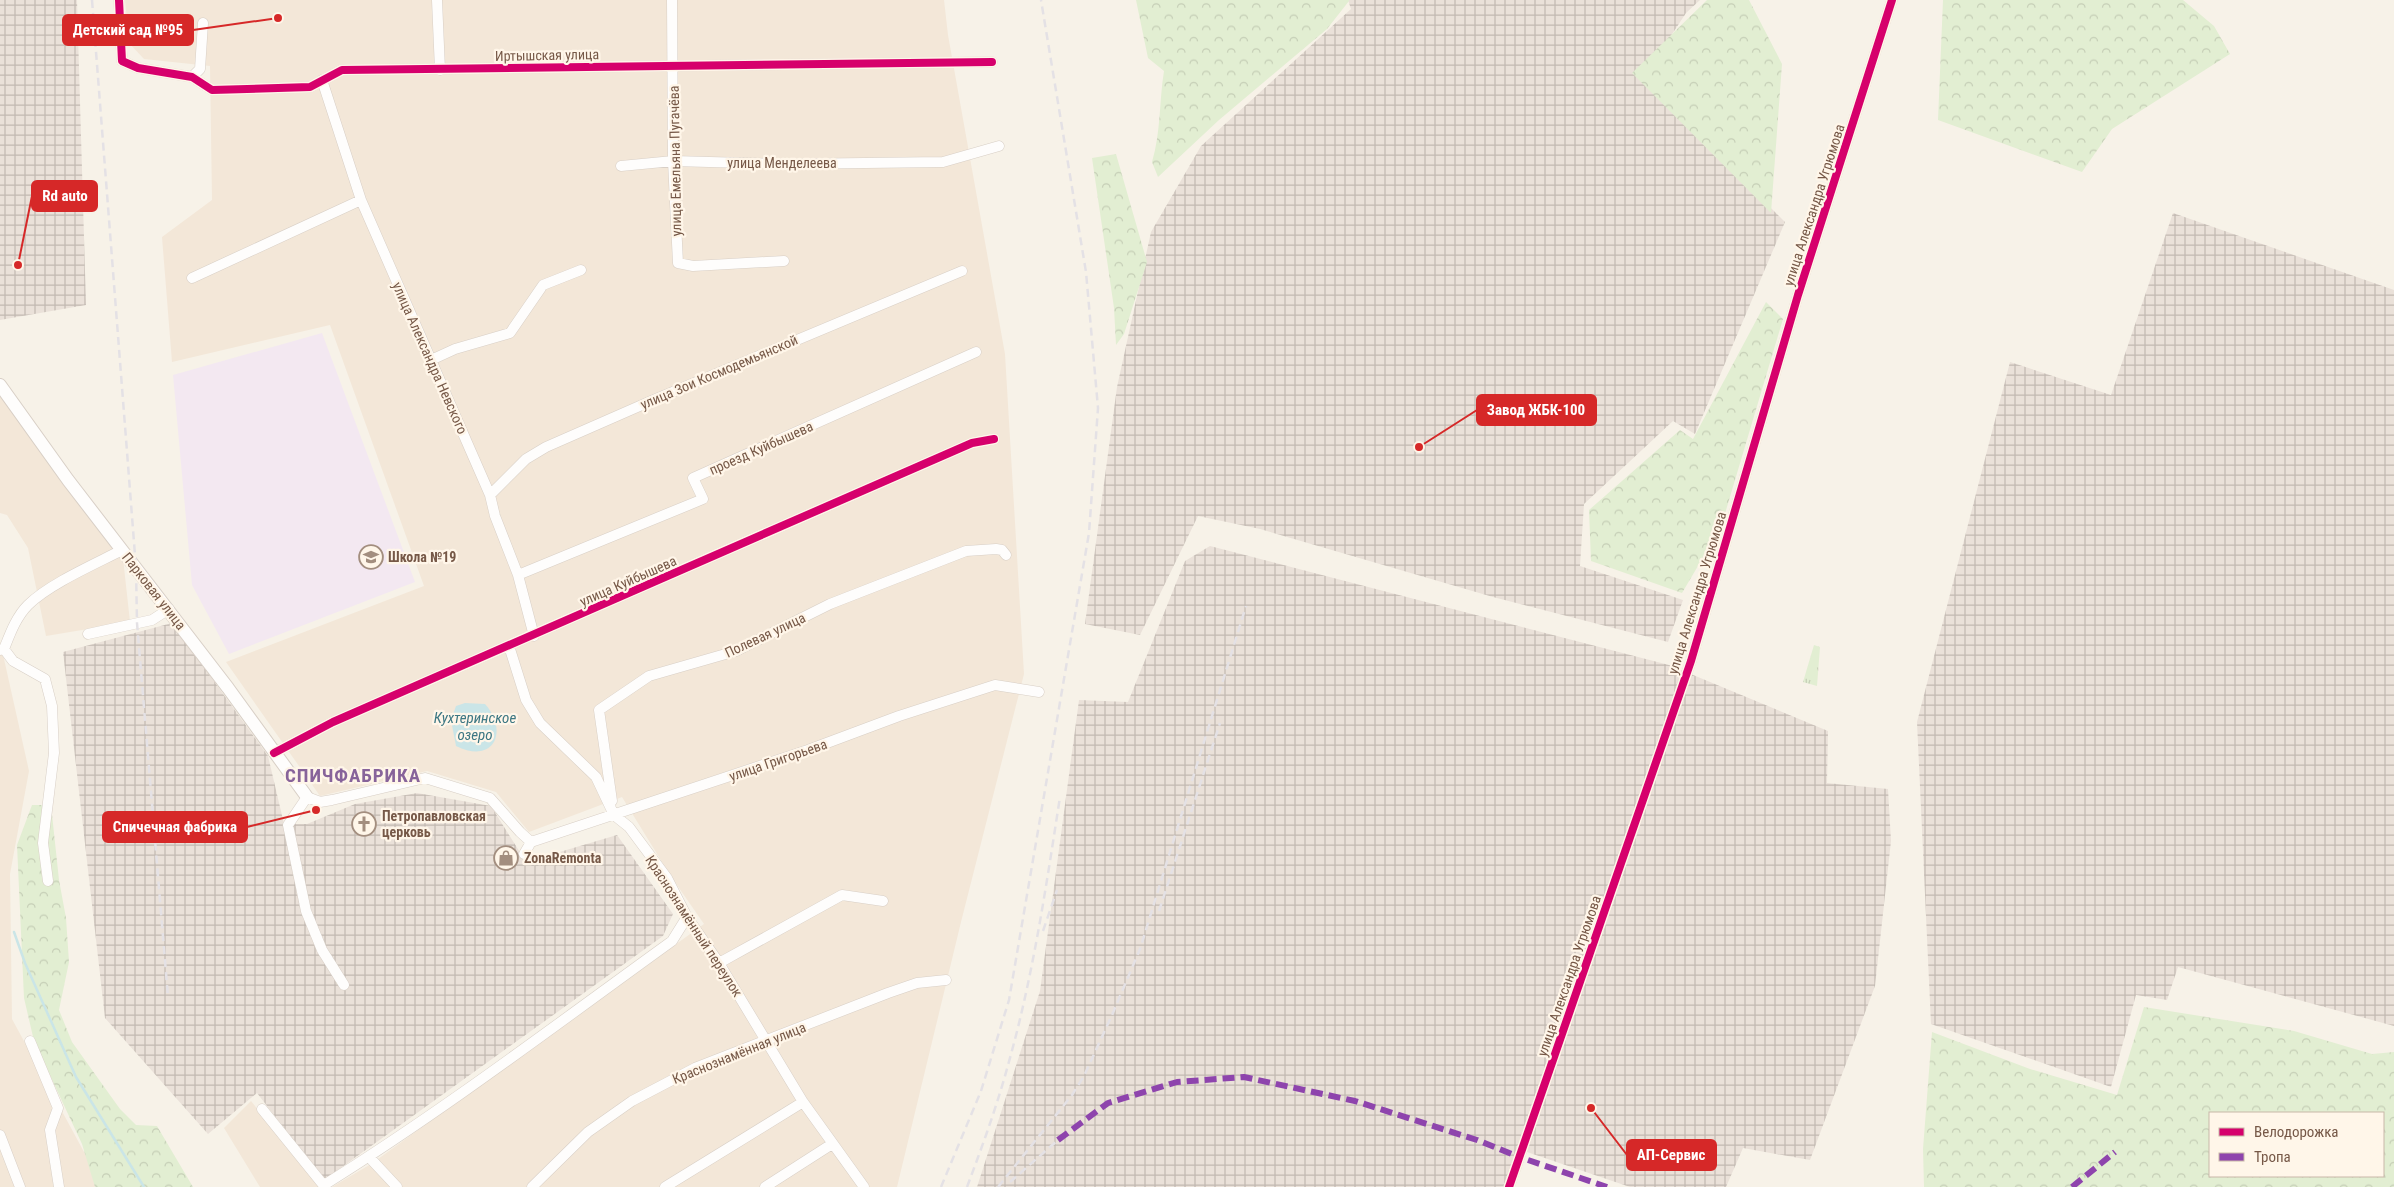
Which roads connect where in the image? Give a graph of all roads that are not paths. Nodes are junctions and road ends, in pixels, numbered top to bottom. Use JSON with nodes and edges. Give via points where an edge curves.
{"nodes":[{"id":1,"x":119,"y":0,"type":"edge"},
{"id":2,"x":437,"y":0,"type":"edge"},
{"id":3,"x":672,"y":0,"type":"edge"},
{"id":4,"x":1892,"y":0,"type":"edge"},
{"id":5,"x":203,"y":22,"type":"dead end"},
{"id":6,"x":987,"y":61,"type":"dead end"},
{"id":7,"x":673,"y":66,"type":"junction"},
{"id":8,"x":440,"y":70,"type":"junction"},
{"id":9,"x":192,"y":77,"type":"junction"},
{"id":10,"x":322,"y":80,"type":"junction"},
{"id":11,"x":999,"y":146,"type":"dead end"},
{"id":12,"x":673,"y":161,"type":"junction"},
{"id":13,"x":621,"y":166,"type":"dead end"},
{"id":14,"x":361,"y":200,"type":"junction"},
{"id":15,"x":784,"y":262,"type":"dead end"},
{"id":16,"x":581,"y":270,"type":"dead end"},
{"id":17,"x":962,"y":271,"type":"dead end"},
{"id":18,"x":192,"y":278,"type":"dead end"},
{"id":19,"x":976,"y":352,"type":"dead end"},
{"id":20,"x":431,"y":360,"type":"junction"},
{"id":21,"x":0,"y":385,"type":"edge"},
{"id":22,"x":994,"y":439,"type":"dead end"},
{"id":23,"x":490,"y":495,"type":"junction"},
{"id":24,"x":122,"y":550,"type":"junction"},
{"id":25,"x":1006,"y":555,"type":"dead end"},
{"id":26,"x":518,"y":575,"type":"junction"},
{"id":27,"x":168,"y":609,"type":"junction"},
{"id":28,"x":88,"y":634,"type":"dead end"},
{"id":29,"x":534,"y":636,"type":"junction"},
{"id":30,"x":509,"y":646,"type":"junction"},
{"id":31,"x":2,"y":649,"type":"edge"},
{"id":32,"x":1039,"y":692,"type":"dead end"},
{"id":33,"x":274,"y":754,"type":"junction"},
{"id":34,"x":307,"y":797,"type":"junction"},
{"id":35,"x":614,"y":815,"type":"junction"},
{"id":36,"x":531,"y":842,"type":"junction"},
{"id":37,"x":524,"y":854,"type":"dead end"},
{"id":38,"x":48,"y":880,"type":"dead end"},
{"id":39,"x":883,"y":901,"type":"dead end"},
{"id":40,"x":687,"y":917,"type":"junction"},
{"id":41,"x":719,"y":963,"type":"junction"},
{"id":42,"x":946,"y":980,"type":"dead end"},
{"id":43,"x":344,"y":985,"type":"dead end"},
{"id":44,"x":30,"y":1041,"type":"dead end"},
{"id":45,"x":767,"y":1041,"type":"junction"},
{"id":46,"x":803,"y":1102,"type":"junction"},
{"id":47,"x":262,"y":1109,"type":"dead end"},
{"id":48,"x":0,"y":1135,"type":"edge"},
{"id":49,"x":832,"y":1144,"type":"junction"},
{"id":50,"x":369,"y":1157,"type":"junction"},
{"id":51,"x":324,"y":1186,"type":"edge"},
{"id":52,"x":20,"y":1187,"type":"edge"},
{"id":53,"x":59,"y":1187,"type":"edge"},
{"id":54,"x":397,"y":1187,"type":"edge"},
{"id":55,"x":532,"y":1187,"type":"edge"},
{"id":56,"x":665,"y":1187,"type":"edge"},
{"id":57,"x":765,"y":1187,"type":"edge"},
{"id":58,"x":864,"y":1187,"type":"edge"},
{"id":59,"x":1509,"y":1187,"type":"edge"}],
"edges":[{"from":1,"to":9,"type":"street","name":"Иртышская улица","via":[[122,61],[138,68]]},
{"from":2,"to":8,"type":"street"},
{"from":3,"to":7,"type":"street","name":"улица Емельяна Пугачёва"},
{"from":4,"to":59,"type":"street","name":"улица Александра Угрюмова","via":[[1798,295],[1691,661]]},
{"from":5,"to":9,"type":"street","via":[[200,69]]},
{"from":6,"to":7,"type":"street","name":"Иртышская улица"},
{"from":7,"to":8,"type":"street","name":"Иртышская улица"},
{"from":7,"to":12,"type":"street","name":"улица Емельяна Пугачёва"},
{"from":8,"to":10,"type":"street","name":"Иртышская улица","via":[[342,70]]},
{"from":9,"to":10,"type":"street","name":"Иртышская улица","via":[[212,90],[310,87]]},
{"from":10,"to":14,"type":"street","name":"улица Александра Невского"},
{"from":11,"to":12,"type":"street","name":"улица Менделеева","via":[[943,162],[787,164]]},
{"from":12,"to":13,"type":"street","name":"улица Менделеева"},
{"from":12,"to":15,"type":"street","name":"улица Емельяна Пугачёва","via":[[678,262],[693,266]]},
{"from":14,"to":18,"type":"street"},
{"from":14,"to":20,"type":"street","name":"улица Александра Невского"},
{"from":16,"to":20,"type":"street","via":[[543,285],[510,332]]},
{"from":17,"to":23,"type":"street","name":"улица Зои Космодемьянской","via":[[546,447],[526,458]]},
{"from":19,"to":26,"type":"street","name":"проезд Куйбышева","via":[[693,478],[703,499]]},
{"from":20,"to":23,"type":"street","name":"улица Александра Невского"},
{"from":21,"to":24,"type":"street","name":"Парковая улица"},
{"from":22,"to":29,"type":"street","name":"улица Куйбышева","via":[[972,443]]},
{"from":23,"to":26,"type":"street","name":"улица Александра Невского"},
{"from":24,"to":27,"type":"street","name":"Парковая улица"},
{"from":24,"to":31,"type":"street","via":[[28,604]]},
{"from":25,"to":35,"type":"street","name":"Полевая улица","via":[[996,549],[966,552],[830,604],[736,651],[649,676],[617,696],[599,710]]},
{"from":26,"to":29,"type":"street","name":"улица Александра Невского"},
{"from":27,"to":28,"type":"street","via":[[152,620]]},
{"from":27,"to":33,"type":"street","name":"Парковая улица"},
{"from":29,"to":30,"type":"street","name":"улица Куйбышева"},
{"from":30,"to":33,"type":"street","name":"улица Куйбышева","via":[[332,722]]},
{"from":30,"to":35,"type":"street","name":"Краснознамённый переулок","via":[[526,700],[540,722],[596,777]]},
{"from":31,"to":38,"type":"street","via":[[13,662],[45,679],[52,706],[54,753],[43,843]]},
{"from":32,"to":35,"type":"street","name":"улица Григорьева","via":[[995,685]]},
{"from":33,"to":34,"type":"street","name":"Парковая улица"},
{"from":34,"to":36,"type":"street","via":[[320,802],[425,778],[490,798]]},
{"from":34,"to":43,"type":"street","via":[[288,826],[306,911],[322,950]]},
{"from":35,"to":36,"type":"street","name":"улица Григорьева"},
{"from":35,"to":40,"type":"street","name":"Краснознамённый переулок","via":[[628,827],[667,878]]},
{"from":36,"to":37,"type":"street"},
{"from":39,"to":41,"type":"street","via":[[842,895]]},
{"from":40,"to":41,"type":"street","name":"Краснознамённый переулок"},
{"from":40,"to":50,"type":"street","via":[[672,941],[530,1046]]},
{"from":41,"to":45,"type":"street","name":"Краснознамённый переулок"},
{"from":42,"to":45,"type":"street","name":"Краснознамённая улица","via":[[917,983]]},
{"from":44,"to":53,"type":"street","via":[[58,1108],[50,1130]]},
{"from":45,"to":46,"type":"street","name":"Краснознамённый переулок"},
{"from":45,"to":55,"type":"street","name":"Краснознамённая улица","via":[[695,1068],[632,1101],[588,1132]]},
{"from":46,"to":49,"type":"street","name":"Краснознамённый переулок"},
{"from":46,"to":56,"type":"street"},
{"from":47,"to":51,"type":"street"},
{"from":48,"to":52,"type":"street"},
{"from":49,"to":57,"type":"street"},
{"from":49,"to":58,"type":"street","name":"Краснознамённый переулок"},
{"from":50,"to":51,"type":"street"},
{"from":50,"to":54,"type":"street"}]}
